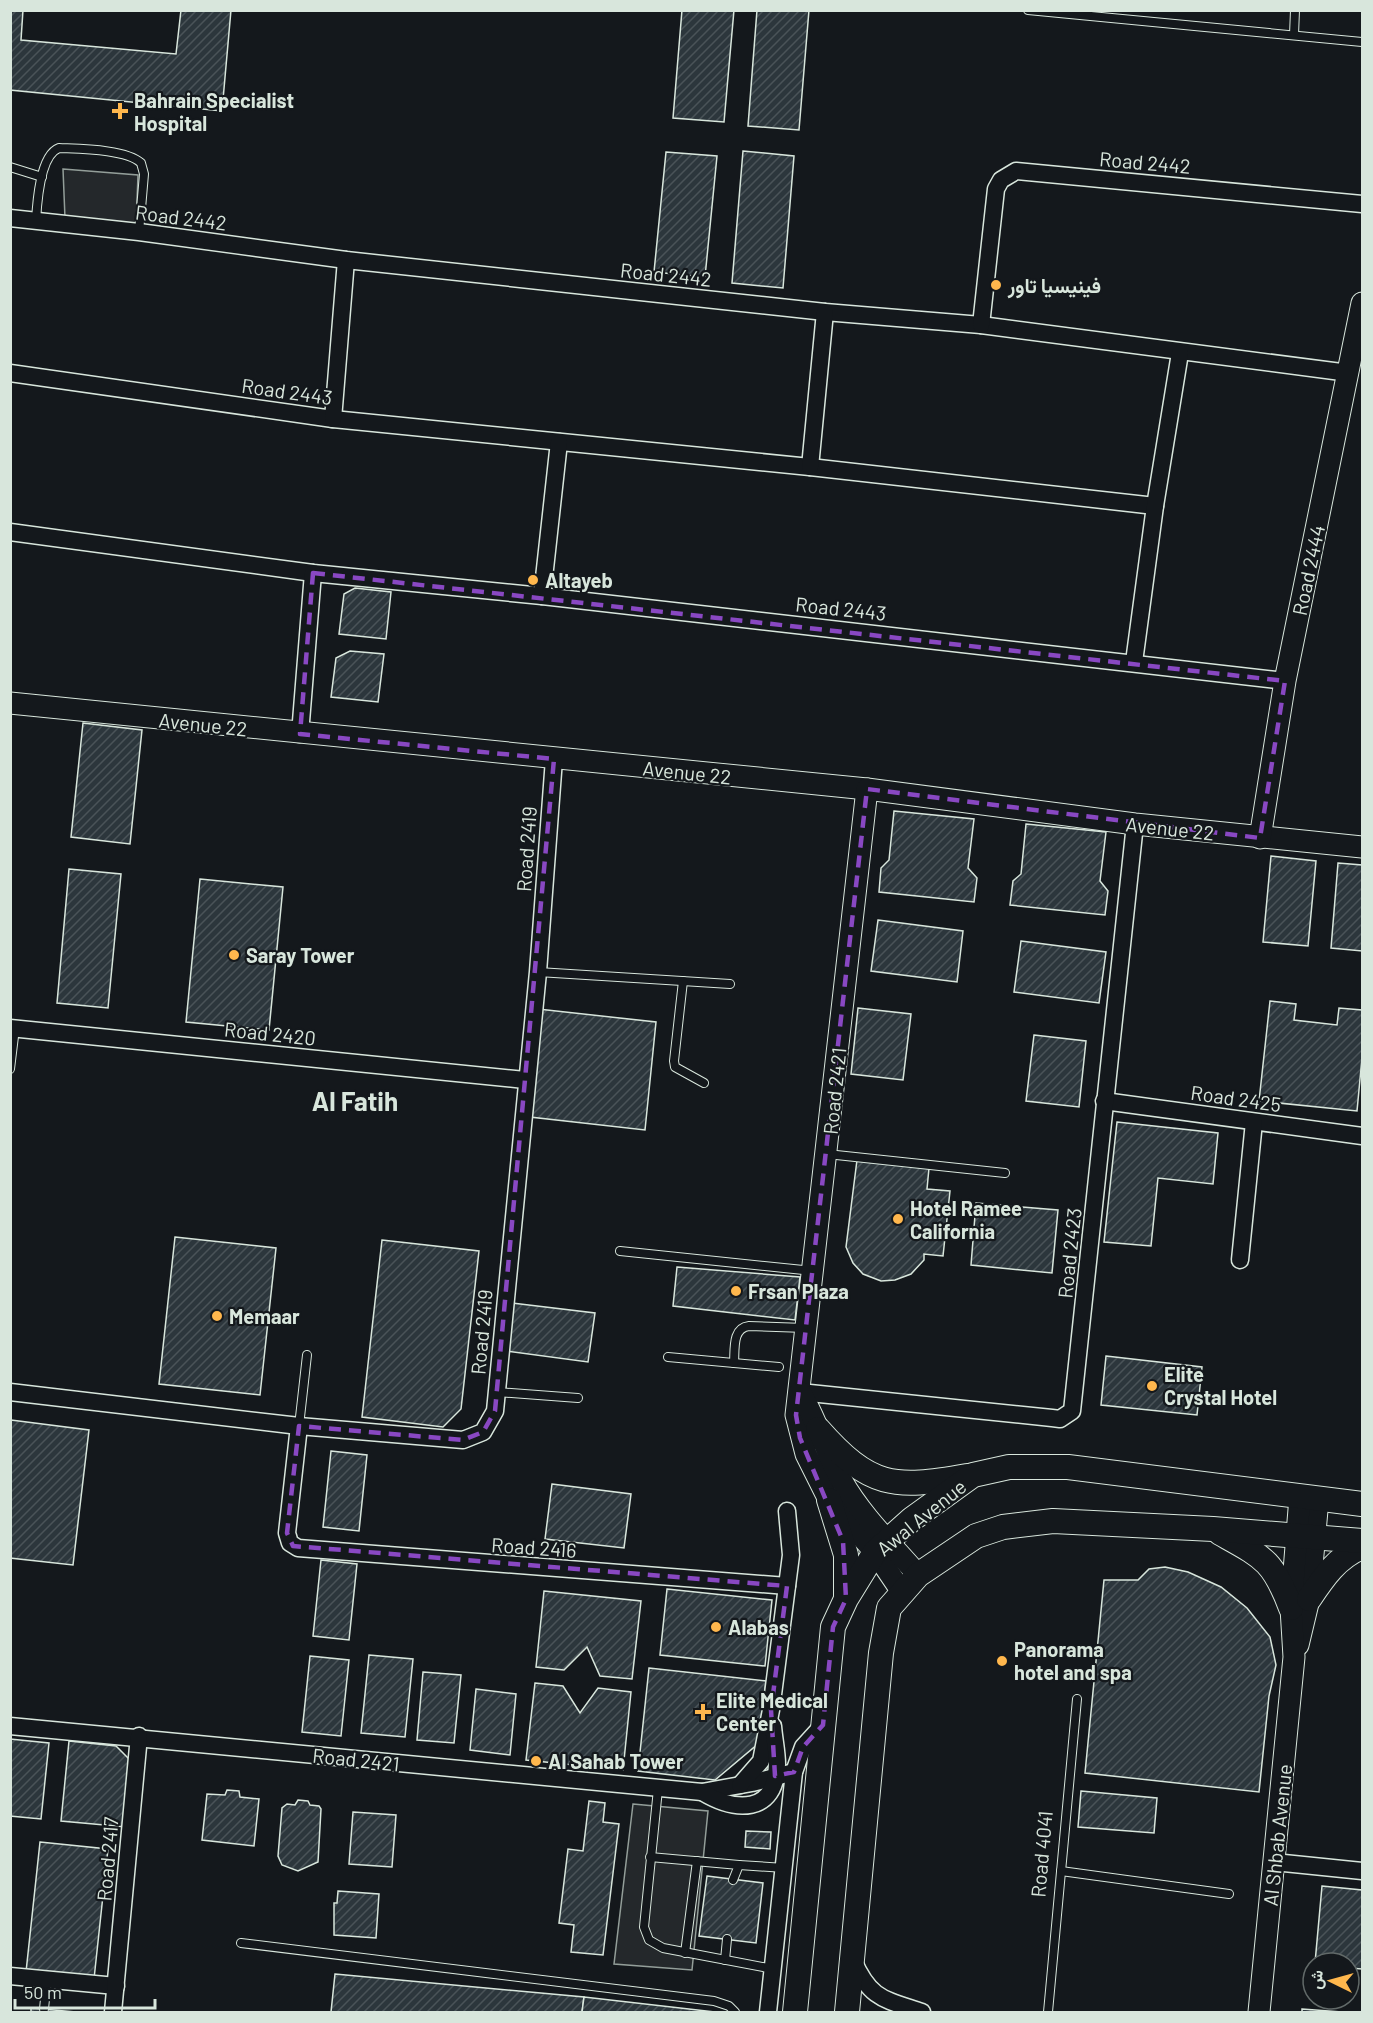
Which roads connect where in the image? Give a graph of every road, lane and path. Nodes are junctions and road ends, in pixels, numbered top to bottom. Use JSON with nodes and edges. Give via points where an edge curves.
{"nodes":[{"id":1,"x":1028,"y":10,"type":"edge"},
{"id":2,"x":1296,"y":10,"type":"edge"},
{"id":3,"x":1033,"y":11,"type":"edge"},
{"id":4,"x":1294,"y":35,"type":"junction"},
{"id":5,"x":1362,"y":42,"type":"edge"},
{"id":6,"x":10,"y":167,"type":"edge"},
{"id":7,"x":42,"y":177,"type":"junction"},
{"id":8,"x":1362,"y":204,"type":"edge"},
{"id":9,"x":10,"y":218,"type":"edge"},
{"id":10,"x":36,"y":222,"type":"junction"},
{"id":11,"x":139,"y":232,"type":"junction"},
{"id":12,"x":346,"y":260,"type":"junction"},
{"id":13,"x":1362,"y":303,"type":"edge"},
{"id":14,"x":825,"y":312,"type":"junction"},
{"id":15,"x":981,"y":325,"type":"junction"},
{"id":16,"x":1180,"y":353,"type":"junction"},
{"id":17,"x":10,"y":372,"type":"edge"},
{"id":18,"x":1349,"y":373,"type":"junction"},
{"id":19,"x":333,"y":419,"type":"junction"},
{"id":20,"x":559,"y":442,"type":"junction"},
{"id":21,"x":810,"y":467,"type":"junction"},
{"id":22,"x":1155,"y":506,"type":"junction"},
{"id":23,"x":10,"y":532,"type":"edge"},
{"id":24,"x":313,"y":573,"type":"junction"},
{"id":25,"x":542,"y":596,"type":"junction"},
{"id":26,"x":1134,"y":662,"type":"junction"},
{"id":27,"x":1285,"y":681,"type":"junction"},
{"id":28,"x":10,"y":703,"type":"edge"},
{"id":29,"x":300,"y":734,"type":"junction"},
{"id":30,"x":554,"y":759,"type":"junction"},
{"id":31,"x":867,"y":789,"type":"junction"},
{"id":32,"x":1135,"y":824,"type":"junction"},
{"id":33,"x":1260,"y":838,"type":"junction"},
{"id":34,"x":1362,"y":847,"type":"edge"},
{"id":35,"x":538,"y":972,"type":"junction"},
{"id":36,"x":683,"y":981,"type":"junction"},
{"id":37,"x":730,"y":984,"type":"dead end"},
{"id":38,"x":13,"y":1028,"type":"edge"},
{"id":39,"x":10,"y":1070,"type":"edge"},
{"id":40,"x":525,"y":1080,"type":"junction"},
{"id":41,"x":704,"y":1083,"type":"dead end"},
{"id":42,"x":1104,"y":1101,"type":"junction"},
{"id":43,"x":1254,"y":1122,"type":"junction"},
{"id":44,"x":1362,"y":1136,"type":"edge"},
{"id":45,"x":826,"y":1154,"type":"junction"},
{"id":46,"x":1005,"y":1173,"type":"dead end"},
{"id":47,"x":620,"y":1251,"type":"dead end"},
{"id":48,"x":1240,"y":1260,"type":"dead end"},
{"id":49,"x":813,"y":1271,"type":"junction"},
{"id":50,"x":807,"y":1328,"type":"junction"},
{"id":51,"x":307,"y":1355,"type":"dead end"},
{"id":52,"x":669,"y":1357,"type":"dead end"},
{"id":53,"x":734,"y":1363,"type":"junction"},
{"id":54,"x":779,"y":1367,"type":"dead end"},
{"id":55,"x":10,"y":1392,"type":"edge"},
{"id":56,"x":497,"y":1392,"type":"junction"},
{"id":57,"x":800,"y":1392,"type":"junction"},
{"id":58,"x":578,"y":1398,"type":"dead end"},
{"id":59,"x":299,"y":1426,"type":"junction"},
{"id":60,"x":818,"y":1429,"type":"junction"},
{"id":61,"x":973,"y":1475,"type":"junction"},
{"id":62,"x":1309,"y":1498,"type":"junction"},
{"id":63,"x":828,"y":1500,"type":"junction"},
{"id":64,"x":1362,"y":1504,"type":"edge"},
{"id":65,"x":787,"y":1511,"type":"dead end"},
{"id":66,"x":1213,"y":1529,"type":"junction"},
{"id":67,"x":1305,"y":1536,"type":"junction"},
{"id":68,"x":1362,"y":1541,"type":"edge"},
{"id":69,"x":881,"y":1546,"type":"junction"},
{"id":70,"x":1362,"y":1547,"type":"edge"},
{"id":71,"x":910,"y":1583,"type":"junction"},
{"id":72,"x":788,"y":1586,"type":"junction"},
{"id":73,"x":846,"y":1599,"type":"junction"},
{"id":74,"x":1300,"y":1604,"type":"junction"},
{"id":75,"x":1077,"y":1699,"type":"dead end"},
{"id":76,"x":771,"y":1710,"type":"junction"},
{"id":77,"x":822,"y":1725,"type":"junction"},
{"id":78,"x":10,"y":1726,"type":"edge"},
{"id":79,"x":139,"y":1736,"type":"junction"},
{"id":80,"x":794,"y":1772,"type":"junction"},
{"id":81,"x":776,"y":1776,"type":"junction"},
{"id":82,"x":740,"y":1785,"type":"junction"},
{"id":83,"x":658,"y":1789,"type":"junction"},
{"id":84,"x":702,"y":1792,"type":"junction"},
{"id":85,"x":650,"y":1857,"type":"junction"},
{"id":86,"x":697,"y":1861,"type":"junction"},
{"id":87,"x":1274,"y":1862,"type":"junction"},
{"id":88,"x":739,"y":1865,"type":"junction"},
{"id":89,"x":785,"y":1868,"type":"junction"},
{"id":90,"x":1061,"y":1871,"type":"junction"},
{"id":91,"x":1362,"y":1871,"type":"edge"},
{"id":92,"x":733,"y":1880,"type":"dead end"},
{"id":93,"x":1229,"y":1894,"type":"dead end"},
{"id":94,"x":727,"y":1939,"type":"dead end"},
{"id":95,"x":241,"y":1943,"type":"dead end"},
{"id":96,"x":685,"y":1953,"type":"junction"},
{"id":97,"x":853,"y":1959,"type":"junction"},
{"id":98,"x":724,"y":1960,"type":"junction"},
{"id":99,"x":773,"y":1969,"type":"junction"},
{"id":100,"x":10,"y":1976,"type":"edge"},
{"id":101,"x":46,"y":1979,"type":"junction"},
{"id":102,"x":116,"y":1986,"type":"junction"},
{"id":103,"x":44,"y":2009,"type":"dead end"},
{"id":104,"x":113,"y":2013,"type":"edge"},
{"id":105,"x":735,"y":2013,"type":"edge"},
{"id":106,"x":768,"y":2013,"type":"edge"},
{"id":107,"x":795,"y":2013,"type":"edge"},
{"id":108,"x":847,"y":2013,"type":"edge"},
{"id":109,"x":922,"y":2013,"type":"edge"},
{"id":110,"x":1048,"y":2013,"type":"edge"},
{"id":111,"x":1259,"y":2013,"type":"edge"}],
"edges":[{"from":1,"to":3,"type":"lane"},
{"from":2,"to":4,"type":"lane"},
{"from":3,"to":4,"type":"lane"},
{"from":4,"to":5,"type":"lane"},
{"from":6,"to":7,"type":"lane"},
{"from":7,"to":10,"type":"lane"},
{"from":7,"to":11,"type":"lane","via":[[50,155],[59,148],[136,158],[144,174]]},
{"from":8,"to":15,"type":"street","name":"Road 2442","via":[[1016,171],[1001,180],[996,189]]},
{"from":9,"to":10,"type":"street","name":"Road 2442"},
{"from":10,"to":11,"type":"street","name":"Road 2442"},
{"from":11,"to":12,"type":"street","name":"Road 2442"},
{"from":12,"to":14,"type":"street","name":"Road 2442"},
{"from":12,"to":19,"type":"street"},
{"from":13,"to":18,"type":"street","name":"Road 2444"},
{"from":14,"to":15,"type":"street","name":"Road 2442"},
{"from":14,"to":21,"type":"street"},
{"from":15,"to":16,"type":"street","name":"Road 2442"},
{"from":16,"to":18,"type":"street","name":"Road 2442"},
{"from":16,"to":22,"type":"street"},
{"from":17,"to":19,"type":"street","name":"Road 2443"},
{"from":18,"to":27,"type":"street","name":"Road 2444"},
{"from":19,"to":20,"type":"street","name":"Road 2443"},
{"from":20,"to":21,"type":"street","name":"Road 2443"},
{"from":20,"to":25,"type":"street"},
{"from":21,"to":22,"type":"street","name":"Road 2443"},
{"from":22,"to":26,"type":"street"},
{"from":23,"to":24,"type":"street","name":"Road 2443"},
{"from":24,"to":25,"type":"street","name":"Road 2443"},
{"from":24,"to":29,"type":"street"},
{"from":25,"to":26,"type":"street","name":"Road 2443"},
{"from":26,"to":27,"type":"street","name":"Road 2443"},
{"from":27,"to":33,"type":"street","name":"Road 2444"},
{"from":28,"to":29,"type":"street","name":"Avenue 22"},
{"from":29,"to":30,"type":"street","name":"Avenue 22"},
{"from":30,"to":31,"type":"street","name":"Avenue 22"},
{"from":30,"to":35,"type":"street","name":"Road 2419"},
{"from":31,"to":32,"type":"street","name":"Avenue 22"},
{"from":31,"to":45,"type":"street","name":"Road 2421","via":[[848,1014]]},
{"from":32,"to":33,"type":"street","name":"Avenue 22"},
{"from":32,"to":42,"type":"street","name":"Road 2423"},
{"from":33,"to":34,"type":"street","name":"Avenue 22"},
{"from":35,"to":36,"type":"lane"},
{"from":35,"to":40,"type":"street","name":"Road 2419"},
{"from":36,"to":37,"type":"lane"},
{"from":36,"to":41,"type":"lane","via":[[675,1067]]},
{"from":38,"to":39,"type":"lane"},
{"from":38,"to":40,"type":"street","name":"Road 2420"},
{"from":40,"to":56,"type":"street","name":"Road 2419","via":[[527,1100]]},
{"from":42,"to":43,"type":"street","name":"Road 2425"},
{"from":42,"to":57,"type":"street","name":"Road 2423","via":[[1072,1411],[1060,1419]]},
{"from":43,"to":44,"type":"street","name":"Road 2425"},
{"from":43,"to":48,"type":"street"},
{"from":45,"to":46,"type":"lane"},
{"from":45,"to":49,"type":"street","name":"Road 2421"},
{"from":47,"to":49,"type":"lane"},
{"from":49,"to":50,"type":"street","name":"Road 2421"},
{"from":50,"to":53,"type":"lane","via":[[745,1326],[736,1335]]},
{"from":50,"to":57,"type":"street","name":"Road 2421"},
{"from":51,"to":59,"type":"lane"},
{"from":52,"to":53,"type":"lane"},
{"from":53,"to":54,"type":"lane"},
{"from":55,"to":59,"type":"street","name":"Road 2419"},
{"from":56,"to":58,"type":"lane"},
{"from":56,"to":59,"type":"street","name":"Road 2419","via":[[495,1412],[483,1432],[463,1440]]},
{"from":57,"to":60,"type":"street","name":"Road 2421"},
{"from":57,"to":63,"type":"street","name":"Road 2421","via":[[796,1415],[800,1438]]},
{"from":59,"to":72,"type":"street","name":"Road 2416","via":[[287,1533],[290,1543],[298,1548]]},
{"from":60,"to":61,"type":"main road","via":[[850,1462],[887,1481],[920,1484]]},
{"from":60,"to":69,"type":"street","name":"Road 2421","via":[[843,1483]]},
{"from":61,"to":62,"type":"main road","name":"Awal Avenue","via":[[1009,1467],[1068,1467]]},
{"from":61,"to":69,"type":"main road","name":"Awal Avenue"},
{"from":62,"to":64,"type":"main road","name":"Awal Avenue"},
{"from":62,"to":67,"type":"street","name":"Al Shbab Avenue"},
{"from":63,"to":69,"type":"street","name":"Road 2421"},
{"from":63,"to":73,"type":"main road","via":[[846,1555]]},
{"from":65,"to":72,"type":"street","via":[[791,1540]]},
{"from":66,"to":67,"type":"main road"},
{"from":66,"to":71,"type":"main road","via":[[1037,1521],[1003,1527],[976,1536]]},
{"from":66,"to":74,"type":"main road","via":[[1267,1562]]},
{"from":67,"to":68,"type":"main road"},
{"from":67,"to":74,"type":"street","name":"Al Shbab Avenue"},
{"from":69,"to":71,"type":"street","name":"Road 2421"},
{"from":69,"to":73,"type":"main road","name":"Awal Avenue"},
{"from":70,"to":74,"type":"main road","via":[[1339,1561]]},
{"from":71,"to":97,"type":"main road","via":[[889,1608],[881,1653]]},
{"from":72,"to":76,"type":"street"},
{"from":73,"to":77,"type":"main road","name":"Awal Avenue","via":[[833,1627]]},
{"from":74,"to":87,"type":"street","name":"Al Shbab Avenue"},
{"from":75,"to":90,"type":"lane","name":"Road 4041"},
{"from":76,"to":81,"type":"street"},
{"from":76,"to":82,"type":"street","via":[[761,1761]]},
{"from":77,"to":80,"type":"street","via":[[803,1747]]},
{"from":77,"to":107,"type":"main road","name":"Awal Avenue"},
{"from":78,"to":79,"type":"street","name":"Road 2421"},
{"from":79,"to":83,"type":"street","name":"Road 2421"},
{"from":79,"to":102,"type":"street","name":"Road 2417"},
{"from":80,"to":81,"type":"street","name":"Road 2421"},
{"from":80,"to":89,"type":"street"},
{"from":81,"to":82,"type":"street","name":"Road 2421"},
{"from":81,"to":84,"type":"street","name":"Road 2421","via":[[763,1799],[744,1807],[723,1803]]},
{"from":82,"to":84,"type":"street","name":"Road 2421"},
{"from":83,"to":84,"type":"street","name":"Road 2421"},
{"from":83,"to":85,"type":"lane"},
{"from":85,"to":86,"type":"lane"},
{"from":85,"to":96,"type":"lane","via":[[646,1935],[654,1945]]},
{"from":86,"to":88,"type":"lane"},
{"from":86,"to":96,"type":"lane"},
{"from":87,"to":91,"type":"street"},
{"from":87,"to":111,"type":"street","name":"Al Shbab Avenue"},
{"from":88,"to":89,"type":"lane"},
{"from":88,"to":92,"type":"lane"},
{"from":89,"to":99,"type":"street"},
{"from":90,"to":93,"type":"lane"},
{"from":90,"to":110,"type":"lane","name":"Road 4041"},
{"from":94,"to":98,"type":"lane"},
{"from":95,"to":105,"type":"lane","via":[[714,2001],[729,2006]]},
{"from":96,"to":98,"type":"lane"},
{"from":97,"to":108,"type":"main road"},
{"from":97,"to":109,"type":"street","via":[[864,1985],[886,2000]]},
{"from":98,"to":99,"type":"lane"},
{"from":99,"to":106,"type":"street"},
{"from":100,"to":101,"type":"street"},
{"from":101,"to":102,"type":"street"},
{"from":101,"to":103,"type":"lane"},
{"from":102,"to":104,"type":"street","name":"Road 2417"}]}
